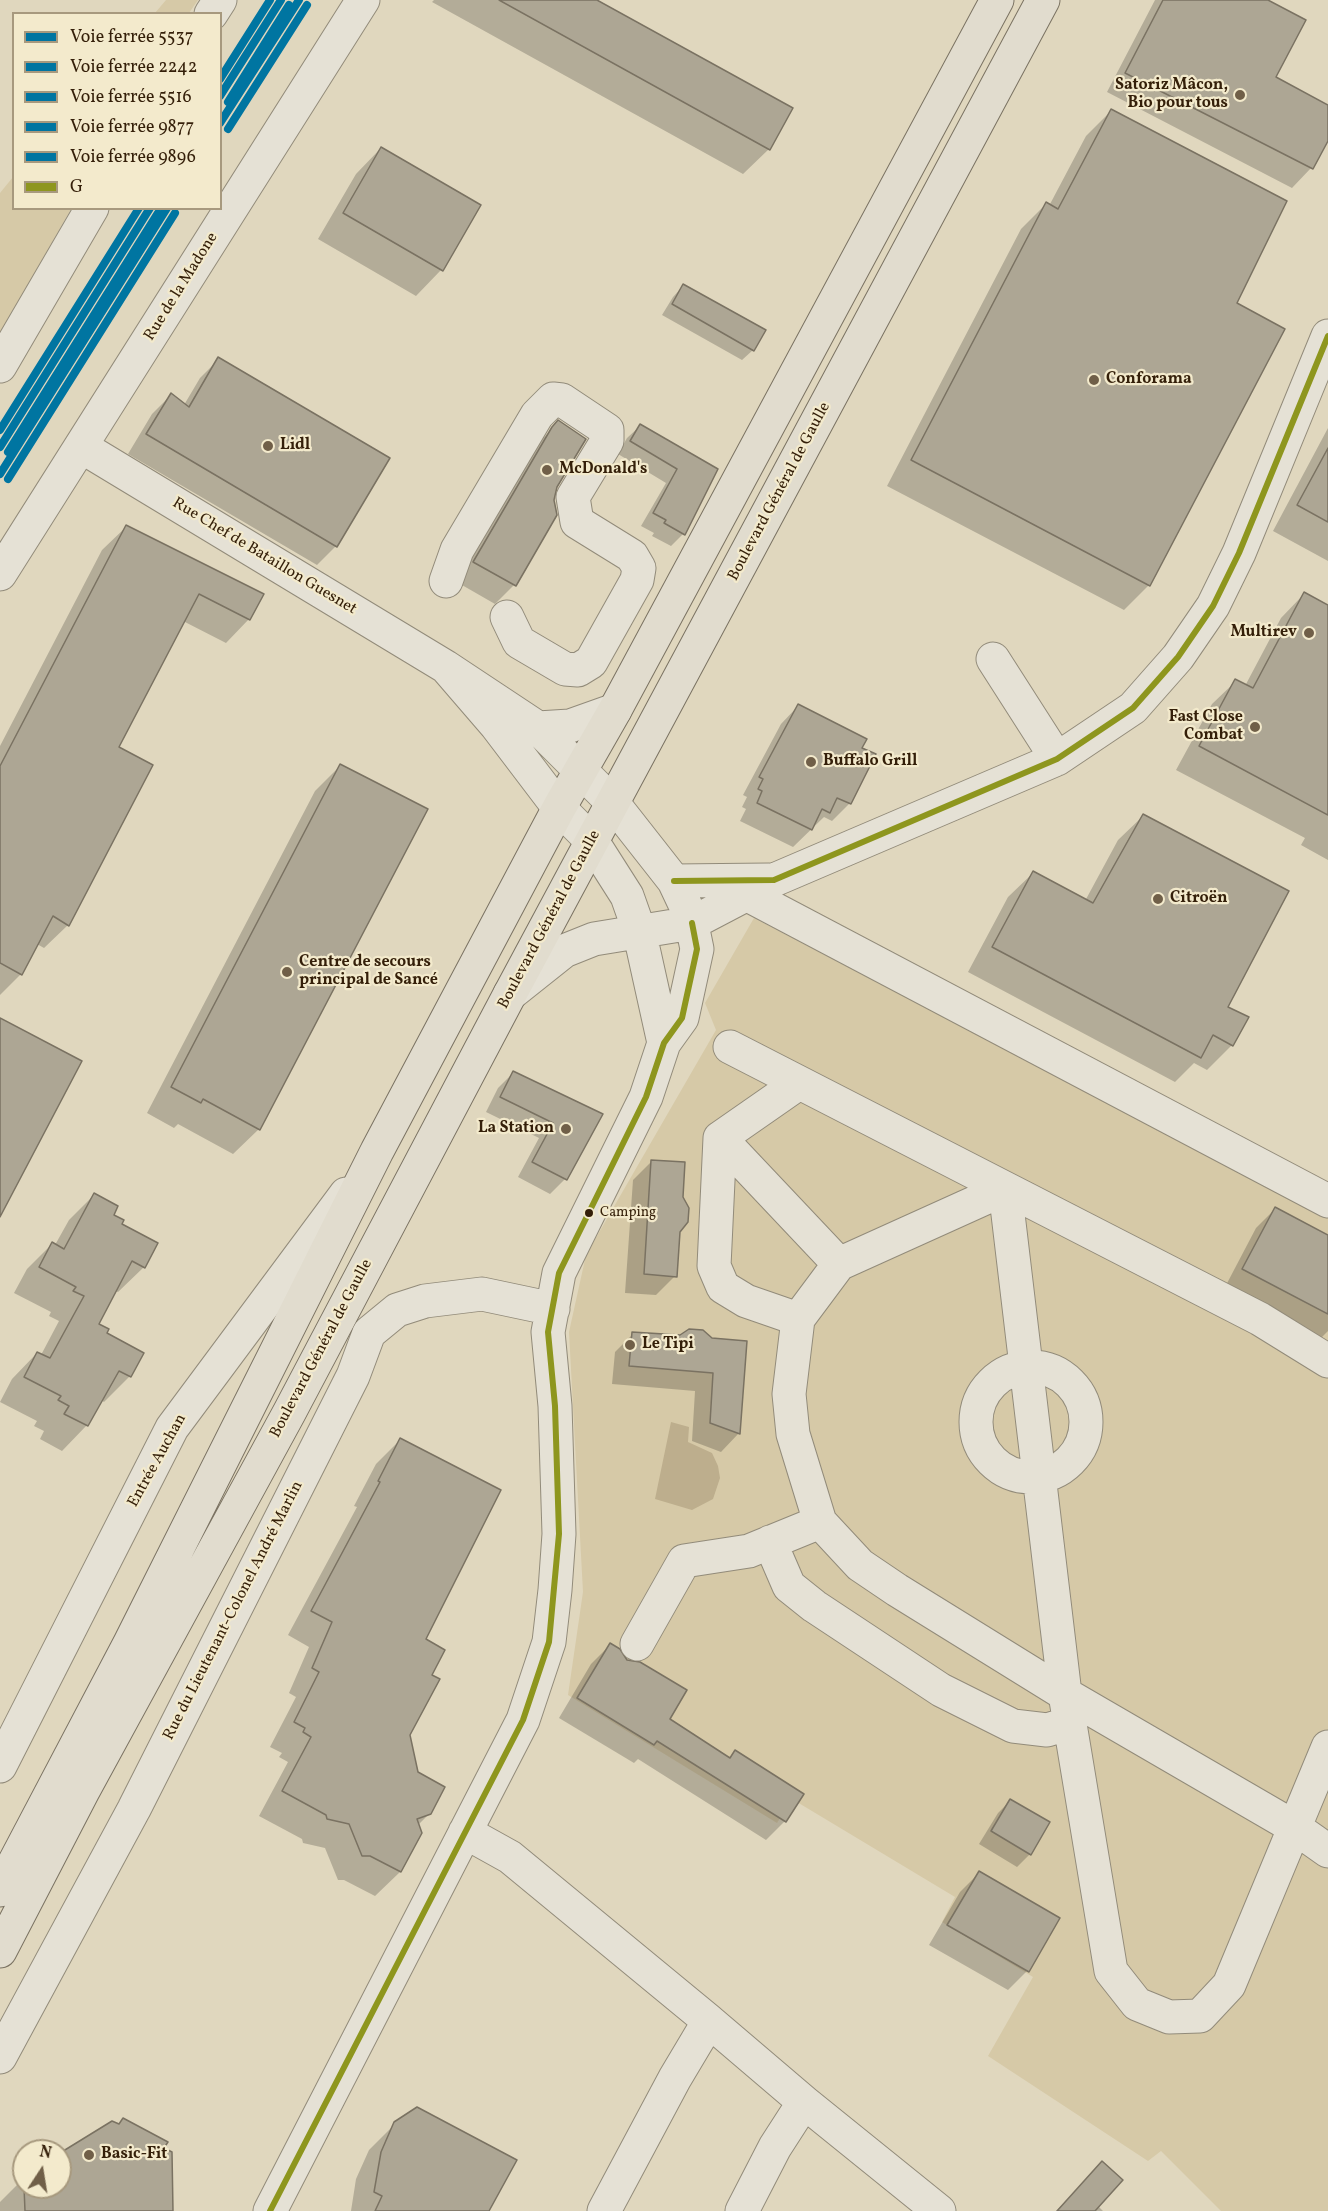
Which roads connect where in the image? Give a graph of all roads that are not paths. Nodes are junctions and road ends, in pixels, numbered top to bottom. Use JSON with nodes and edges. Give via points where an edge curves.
{"nodes":[{"id":1,"x":363,"y":0,"type":"edge"},
{"id":2,"x":997,"y":0,"type":"edge"},
{"id":3,"x":1043,"y":0,"type":"edge"},
{"id":4,"x":91,"y":210,"type":"edge"},
{"id":5,"x":1328,"y":336,"type":"edge"},
{"id":6,"x":0,"y":366,"type":"edge"},
{"id":7,"x":82,"y":447,"type":"junction"},
{"id":8,"x":0,"y":574,"type":"edge"},
{"id":9,"x":446,"y":581,"type":"dead end"},
{"id":10,"x":507,"y":617,"type":"dead end"},
{"id":11,"x":993,"y":660,"type":"dead end"},
{"id":12,"x":446,"y":668,"type":"junction"},
{"id":13,"x":615,"y":710,"type":"junction"},
{"id":14,"x":538,"y":728,"type":"junction"},
{"id":15,"x":1057,"y":759,"type":"junction"},
{"id":16,"x":580,"y":770,"type":"junction"},
{"id":17,"x":612,"y":802,"type":"junction"},
{"id":18,"x":559,"y":808,"type":"junction"},
{"id":19,"x":592,"y":841,"type":"junction"},
{"id":20,"x":674,"y":881,"type":"junction"},
{"id":21,"x":760,"y":887,"type":"junction"},
{"id":22,"x":692,"y":923,"type":"junction"},
{"id":23,"x":639,"y":930,"type":"junction"},
{"id":24,"x":510,"y":994,"type":"junction"},
{"id":25,"x":664,"y":1043,"type":"junction"},
{"id":26,"x":730,"y":1047,"type":"dead end"},
{"id":27,"x":799,"y":1083,"type":"junction"},
{"id":28,"x":720,"y":1138,"type":"junction"},
{"id":29,"x":377,"y":1151,"type":"junction"},
{"id":30,"x":1005,"y":1189,"type":"junction"},
{"id":31,"x":1328,"y":1202,"type":"edge"},
{"id":32,"x":839,"y":1264,"type":"junction"},
{"id":33,"x":552,"y":1309,"type":"junction"},
{"id":34,"x":798,"y":1319,"type":"junction"},
{"id":35,"x":1328,"y":1361,"type":"edge"},
{"id":36,"x":1025,"y":1368,"type":"junction"},
{"id":37,"x":1038,"y":1477,"type":"junction"},
{"id":38,"x":820,"y":1522,"type":"junction"},
{"id":39,"x":770,"y":1542,"type":"junction"},
{"id":40,"x":637,"y":1644,"type":"dead end"},
{"id":41,"x":1067,"y":1708,"type":"junction"},
{"id":42,"x":1328,"y":1747,"type":"edge"},
{"id":43,"x":0,"y":1766,"type":"edge"},
{"id":44,"x":1294,"y":1827,"type":"junction"},
{"id":45,"x":465,"y":1832,"type":"junction"},
{"id":46,"x":45,"y":1833,"type":"junction"},
{"id":47,"x":1328,"y":1851,"type":"edge"},
{"id":48,"x":0,"y":1890,"type":"edge"},
{"id":49,"x":0,"y":1951,"type":"edge"},
{"id":50,"x":710,"y":2021,"type":"junction"},
{"id":51,"x":0,"y":2057,"type":"edge"},
{"id":52,"x":804,"y":2102,"type":"junction"},
{"id":53,"x":270,"y":2211,"type":"edge"},
{"id":54,"x":604,"y":2211,"type":"edge"},
{"id":55,"x":742,"y":2211,"type":"edge"},
{"id":56,"x":939,"y":2211,"type":"edge"}],
"edges":[{"from":1,"to":7,"type":"street","name":"Rue de la Madone"},
{"from":2,"to":13,"type":"main road"},
{"from":3,"to":17,"type":"main road","name":"Boulevard Général de Gaulle"},
{"from":4,"to":6,"type":"street"},
{"from":5,"to":15,"type":"street","via":[[1239,553],[1213,606],[1178,657],[1133,708]]},
{"from":7,"to":8,"type":"street","name":"Rue de la Madone"},
{"from":7,"to":12,"type":"street","name":"Rue Chef de Bataillon Guesnet"},
{"from":9,"to":10,"type":"street","via":[[457,550],[537,415],[553,399],[562,400],[607,430],[607,441],[573,497],[577,522],[632,556],[639,568],[637,580],[591,662],[578,670],[565,669],[519,642]]},
{"from":11,"to":15,"type":"street"},
{"from":12,"to":14,"type":"street","name":"Rue Chef de Bataillon Guesnet"},
{"from":12,"to":18,"type":"street","name":"Rue Chef de Bataillon Guesnet","via":[[496,725]]},
{"from":13,"to":14,"type":"street","via":[[570,726]]},
{"from":13,"to":16,"type":"main road"},
{"from":14,"to":16,"type":"street","name":"Rue Chef de Bataillon Guesnet"},
{"from":15,"to":21,"type":"street"},
{"from":16,"to":17,"type":"street","name":"Rue Chef de Bataillon Guesnet"},
{"from":16,"to":18,"type":"main road"},
{"from":17,"to":19,"type":"main road","name":"Boulevard Général de Gaulle"},
{"from":17,"to":20,"type":"street","name":"Rue Chef de Bataillon Guesnet"},
{"from":18,"to":19,"type":"street","name":"Rue Chef de Bataillon Guesnet"},
{"from":18,"to":29,"type":"main road"},
{"from":19,"to":23,"type":"street","name":"Rue Chef de Bataillon Guesnet","via":[[627,896]]},
{"from":19,"to":24,"type":"main road","name":"Boulevard Général de Gaulle"},
{"from":20,"to":21,"type":"street"},
{"from":20,"to":22,"type":"street","name":"Rue Chef de Bataillon Guesnet"},
{"from":20,"to":23,"type":"street"},
{"from":21,"to":22,"type":"street"},
{"from":21,"to":31,"type":"street"},
{"from":22,"to":23,"type":"street"},
{"from":22,"to":25,"type":"street","name":"Rue Chef de Bataillon Guesnet","via":[[697,949],[682,1018]]},
{"from":23,"to":24,"type":"street","via":[[594,939],[564,951]]},
{"from":23,"to":25,"type":"street","name":"Rue Chef de Bataillon Guesnet"},
{"from":24,"to":46,"type":"main road","name":"Boulevard Général de Gaulle","via":[[289,1413]]},
{"from":25,"to":33,"type":"street","via":[[646,1097],[559,1273]]},
{"from":26,"to":27,"type":"street"},
{"from":27,"to":28,"type":"street"},
{"from":27,"to":30,"type":"street"},
{"from":28,"to":32,"type":"street"},
{"from":28,"to":34,"type":"street","via":[[714,1266],[723,1287],[746,1301]]},
{"from":29,"to":43,"type":"street","name":"Entrée Auchan","via":[[172,1428]]},
{"from":29,"to":46,"type":"main road","via":[[130,1643]]},
{"from":30,"to":32,"type":"street"},
{"from":30,"to":35,"type":"street","via":[[1260,1319]]},
{"from":30,"to":36,"type":"street"},
{"from":32,"to":34,"type":"street"},
{"from":33,"to":45,"type":"street","via":[[548,1332],[559,1534],[549,1642],[523,1720]]},
{"from":33,"to":51,"type":"street","name":"Rue du Lieutenant-Colonel André Marlin","via":[[482,1294],[425,1301],[397,1310],[369,1333],[353,1376],[134,1809]]},
{"from":34,"to":38,"type":"street","via":[[789,1394],[793,1434]]},
{"from":36,"to":37,"type":"street"},
{"from":36,"to":37,"type":"street","via":[[1043,1368],[1059,1374],[1082,1400],[1086,1415],[1086,1431],[1072,1459],[1057,1471]]},
{"from":36,"to":37,"type":"street","via":[[1012,1371],[988,1387],[978,1408],[976,1431],[991,1461],[1005,1471]]},
{"from":37,"to":41,"type":"street"},
{"from":38,"to":39,"type":"street"},
{"from":38,"to":41,"type":"street","via":[[860,1565]]},
{"from":39,"to":40,"type":"street","via":[[749,1551],[684,1561]]},
{"from":39,"to":41,"type":"street","via":[[789,1586],[941,1689],[1013,1726],[1047,1730]]},
{"from":41,"to":44,"type":"street"},
{"from":41,"to":44,"type":"street","via":[[1111,1971],[1137,2004],[1168,2017],[1200,2016],[1229,1985]]},
{"from":42,"to":44,"type":"street"},
{"from":44,"to":47,"type":"street"},
{"from":45,"to":50,"type":"street","via":[[510,1857]]},
{"from":45,"to":53,"type":"street"},
{"from":46,"to":48,"type":"main road"},
{"from":46,"to":49,"type":"main road"},
{"from":50,"to":52,"type":"street"},
{"from":50,"to":54,"type":"street"},
{"from":52,"to":55,"type":"street"},
{"from":52,"to":56,"type":"street"}]}
